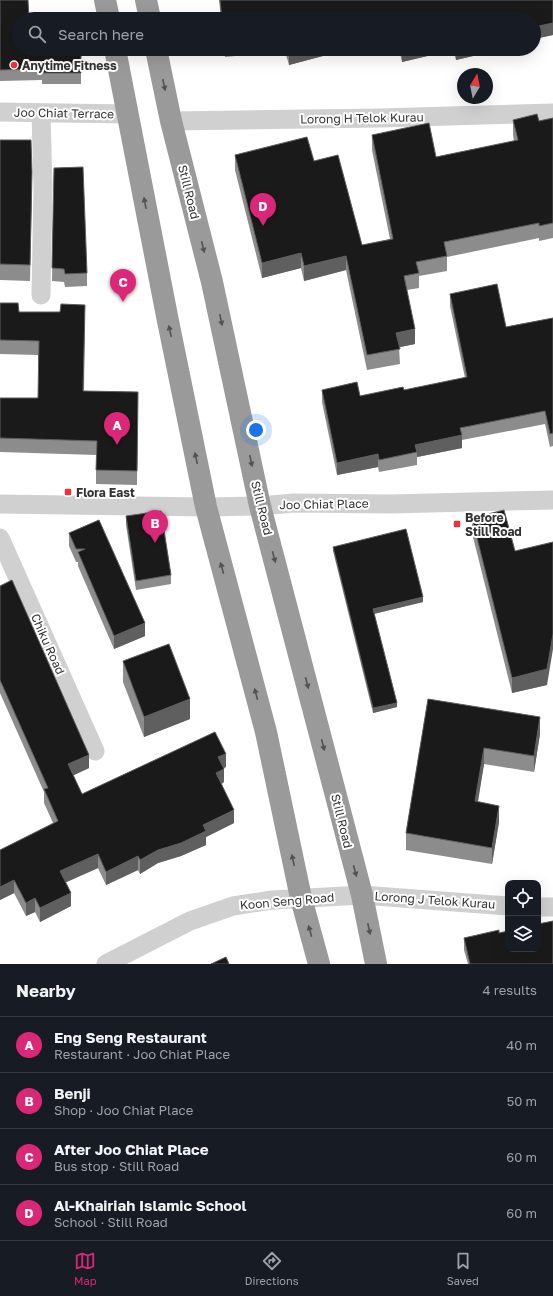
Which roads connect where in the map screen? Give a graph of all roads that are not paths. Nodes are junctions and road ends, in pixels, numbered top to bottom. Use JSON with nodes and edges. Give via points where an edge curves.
{"nodes":[{"id":1,"x":105,"y":0,"type":"edge"},
{"id":2,"x":146,"y":0,"type":"edge"},
{"id":3,"x":108,"y":12,"type":"edge"},
{"id":4,"x":149,"y":12,"type":"edge"},
{"id":5,"x":116,"y":56,"type":"edge"},
{"id":6,"x":157,"y":56,"type":"edge"},
{"id":7,"x":0,"y":112,"type":"edge"},
{"id":8,"x":41,"y":112,"type":"junction"},
{"id":9,"x":553,"y":113,"type":"edge"},
{"id":10,"x":128,"y":114,"type":"junction"},
{"id":11,"x":171,"y":121,"type":"junction"},
{"id":12,"x":41,"y":295,"type":"dead end"},
{"id":13,"x":553,"y":500,"type":"edge"},
{"id":14,"x":0,"y":504,"type":"edge"},
{"id":15,"x":260,"y":506,"type":"junction"},
{"id":16,"x":206,"y":507,"type":"junction"},
{"id":17,"x":0,"y":538,"type":"edge"},
{"id":18,"x":96,"y":751,"type":"dead end"},
{"id":19,"x":362,"y":895,"type":"junction"},
{"id":20,"x":301,"y":898,"type":"junction"},
{"id":21,"x":505,"y":906,"type":"edge"},
{"id":22,"x":541,"y":907,"type":"edge"},
{"id":23,"x":553,"y":907,"type":"edge"},
{"id":24,"x":106,"y":964,"type":"edge"},
{"id":25,"x":319,"y":964,"type":"edge"},
{"id":26,"x":376,"y":964,"type":"edge"}],
"edges":[{"from":1,"to":3,"type":"highway"},
{"from":2,"to":4,"type":"highway"},
{"from":5,"to":10,"type":"highway"},
{"from":6,"to":11,"type":"highway","name":"Still Road","one_way":true},
{"from":7,"to":8,"type":"street","name":"Joo Chiat Terrace"},
{"from":8,"to":10,"type":"street","name":"Joo Chiat Terrace"},
{"from":8,"to":12,"type":"street"},
{"from":9,"to":11,"type":"street","name":"Lorong H Telok Kurau"},
{"from":16,"to":10,"type":"highway","one_way":true},
{"from":11,"to":15,"type":"highway","name":"Still Road","one_way":true,"via":[[212,282]]},
{"from":13,"to":15,"type":"street","name":"Joo Chiat Place","via":[[391,504],[294,503]]},
{"from":14,"to":16,"type":"street","name":"Joo Chiat Place"},
{"from":15,"to":16,"type":"street","name":"Joo Chiat Place"},
{"from":15,"to":19,"type":"highway","name":"Still Road","one_way":true},
{"from":20,"to":16,"type":"highway","one_way":true,"via":[[266,732]]},
{"from":17,"to":18,"type":"street","name":"Chiku Road"},
{"from":19,"to":20,"type":"street","name":"Koon Seng Road"},
{"from":19,"to":21,"type":"street","name":"Lorong J Telok Kurau"},
{"from":19,"to":26,"type":"highway","name":"Still Road","one_way":true},
{"from":20,"to":24,"type":"street","name":"Koon Seng Road","via":[[233,906],[190,921]]},
{"from":25,"to":20,"type":"highway","one_way":true},
{"from":22,"to":23,"type":"street"}]}
